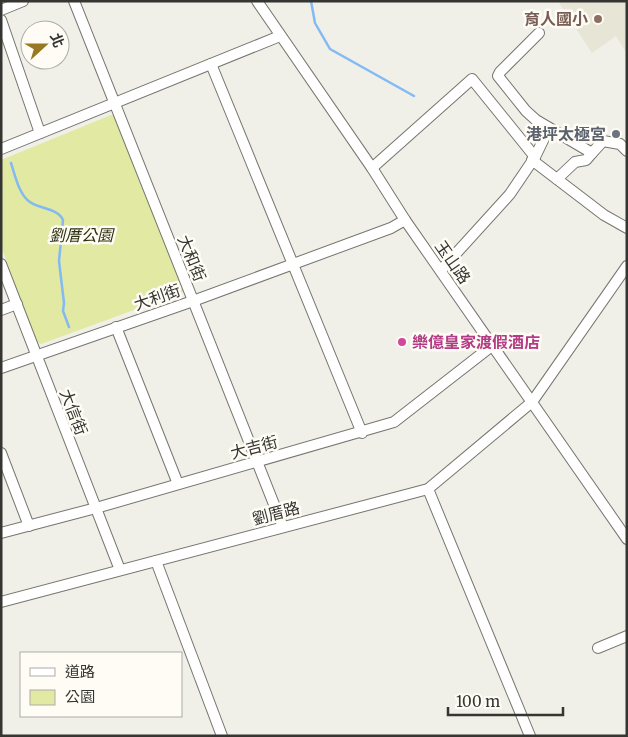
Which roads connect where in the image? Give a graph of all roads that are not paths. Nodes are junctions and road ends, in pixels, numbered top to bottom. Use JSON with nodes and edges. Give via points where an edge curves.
{"nodes":[{"id":1,"x":23,"y":1,"type":"edge"},
{"id":2,"x":74,"y":1,"type":"edge"},
{"id":3,"x":257,"y":1,"type":"edge"},
{"id":4,"x":1,"y":10,"type":"edge"},
{"id":5,"x":1,"y":20,"type":"edge"},
{"id":6,"x":539,"y":33,"type":"dead end"},
{"id":7,"x":280,"y":36,"type":"junction"},
{"id":8,"x":211,"y":64,"type":"junction"},
{"id":9,"x":113,"y":103,"type":"junction"},
{"id":10,"x":550,"y":128,"type":"junction"},
{"id":11,"x":40,"y":133,"type":"junction"},
{"id":12,"x":1,"y":149,"type":"edge"},
{"id":13,"x":627,"y":151,"type":"edge"},
{"id":14,"x":592,"y":153,"type":"junction"},
{"id":15,"x":533,"y":159,"type":"junction"},
{"id":16,"x":372,"y":168,"type":"junction"},
{"id":17,"x":557,"y":179,"type":"junction"},
{"id":18,"x":405,"y":220,"type":"junction"},
{"id":19,"x":627,"y":228,"type":"edge"},
{"id":20,"x":293,"y":263,"type":"junction"},
{"id":21,"x":1,"y":264,"type":"edge"},
{"id":22,"x":627,"y":266,"type":"edge"},
{"id":23,"x":441,"y":270,"type":"junction"},
{"id":24,"x":193,"y":300,"type":"junction"},
{"id":25,"x":17,"y":304,"type":"junction"},
{"id":26,"x":1,"y":310,"type":"edge"},
{"id":27,"x":116,"y":327,"type":"junction"},
{"id":28,"x":493,"y":346,"type":"junction"},
{"id":29,"x":36,"y":356,"type":"junction"},
{"id":30,"x":1,"y":368,"type":"edge"},
{"id":31,"x":532,"y":402,"type":"junction"},
{"id":32,"x":362,"y":432,"type":"junction"},
{"id":33,"x":1,"y":453,"type":"edge"},
{"id":34,"x":258,"y":462,"type":"junction"},
{"id":35,"x":178,"y":484,"type":"junction"},
{"id":36,"x":428,"y":488,"type":"junction"},
{"id":37,"x":96,"y":508,"type":"junction"},
{"id":38,"x":29,"y":526,"type":"junction"},
{"id":39,"x":283,"y":527,"type":"junction"},
{"id":40,"x":1,"y":533,"type":"edge"},
{"id":41,"x":627,"y":539,"type":"edge"},
{"id":42,"x":156,"y":561,"type":"junction"},
{"id":43,"x":120,"y":570,"type":"junction"},
{"id":44,"x":1,"y":602,"type":"edge"},
{"id":45,"x":627,"y":636,"type":"edge"},
{"id":46,"x":598,"y":648,"type":"dead end"},
{"id":47,"x":222,"y":736,"type":"edge"},
{"id":48,"x":530,"y":736,"type":"edge"}],
"edges":[{"from":1,"to":4,"type":"street"},
{"from":2,"to":9,"type":"street","name":"大和街"},
{"from":3,"to":7,"type":"street","name":"玉山路"},
{"from":5,"to":11,"type":"street"},
{"from":6,"to":10,"type":"street","via":[[498,76],[526,111]]},
{"from":7,"to":8,"type":"street"},
{"from":7,"to":16,"type":"street","name":"玉山路"},
{"from":8,"to":9,"type":"street"},
{"from":8,"to":20,"type":"street"},
{"from":9,"to":11,"type":"street"},
{"from":9,"to":24,"type":"street","name":"大和街"},
{"from":10,"to":14,"type":"street"},
{"from":10,"to":15,"type":"street"},
{"from":11,"to":12,"type":"street"},
{"from":13,"to":14,"type":"street","via":[[620,144],[603,140]]},
{"from":14,"to":17,"type":"street","via":[[586,160],[574,162]]},
{"from":15,"to":16,"type":"street","via":[[472,79]]},
{"from":15,"to":17,"type":"street"},
{"from":15,"to":23,"type":"street","via":[[510,194]]},
{"from":16,"to":18,"type":"street","name":"玉山路"},
{"from":17,"to":19,"type":"street","via":[[604,215]]},
{"from":18,"to":20,"type":"street","name":"大利街"},
{"from":18,"to":23,"type":"street","name":"玉山路"},
{"from":20,"to":24,"type":"street","name":"大利街"},
{"from":20,"to":32,"type":"street"},
{"from":21,"to":25,"type":"street","name":"大信街"},
{"from":22,"to":31,"type":"street","name":"劉厝路"},
{"from":23,"to":28,"type":"street","name":"玉山路"},
{"from":24,"to":27,"type":"street","name":"大利街"},
{"from":24,"to":34,"type":"street","name":"大和街"},
{"from":25,"to":26,"type":"street"},
{"from":25,"to":29,"type":"street","name":"大信街"},
{"from":27,"to":29,"type":"street","name":"大利街"},
{"from":27,"to":35,"type":"street"},
{"from":28,"to":31,"type":"street","name":"玉山路"},
{"from":28,"to":32,"type":"street","name":"大吉街","via":[[394,422]]},
{"from":29,"to":30,"type":"street","name":"大利街"},
{"from":29,"to":37,"type":"street","name":"大信街"},
{"from":31,"to":36,"type":"street","name":"劉厝路"},
{"from":31,"to":41,"type":"street","name":"玉山路"},
{"from":32,"to":34,"type":"street","name":"大吉街"},
{"from":33,"to":38,"type":"street"},
{"from":34,"to":35,"type":"street","name":"大吉街"},
{"from":34,"to":39,"type":"street","name":"大和街"},
{"from":35,"to":37,"type":"street","name":"大吉街"},
{"from":36,"to":39,"type":"street","name":"劉厝路"},
{"from":36,"to":48,"type":"street"},
{"from":37,"to":38,"type":"street","name":"大吉街"},
{"from":37,"to":43,"type":"street","name":"大信街"},
{"from":38,"to":40,"type":"street","name":"大吉街"},
{"from":39,"to":42,"type":"street","name":"劉厝路"},
{"from":42,"to":43,"type":"street","name":"劉厝路"},
{"from":42,"to":47,"type":"street"},
{"from":43,"to":44,"type":"street","name":"劉厝路"},
{"from":45,"to":46,"type":"street"}]}
